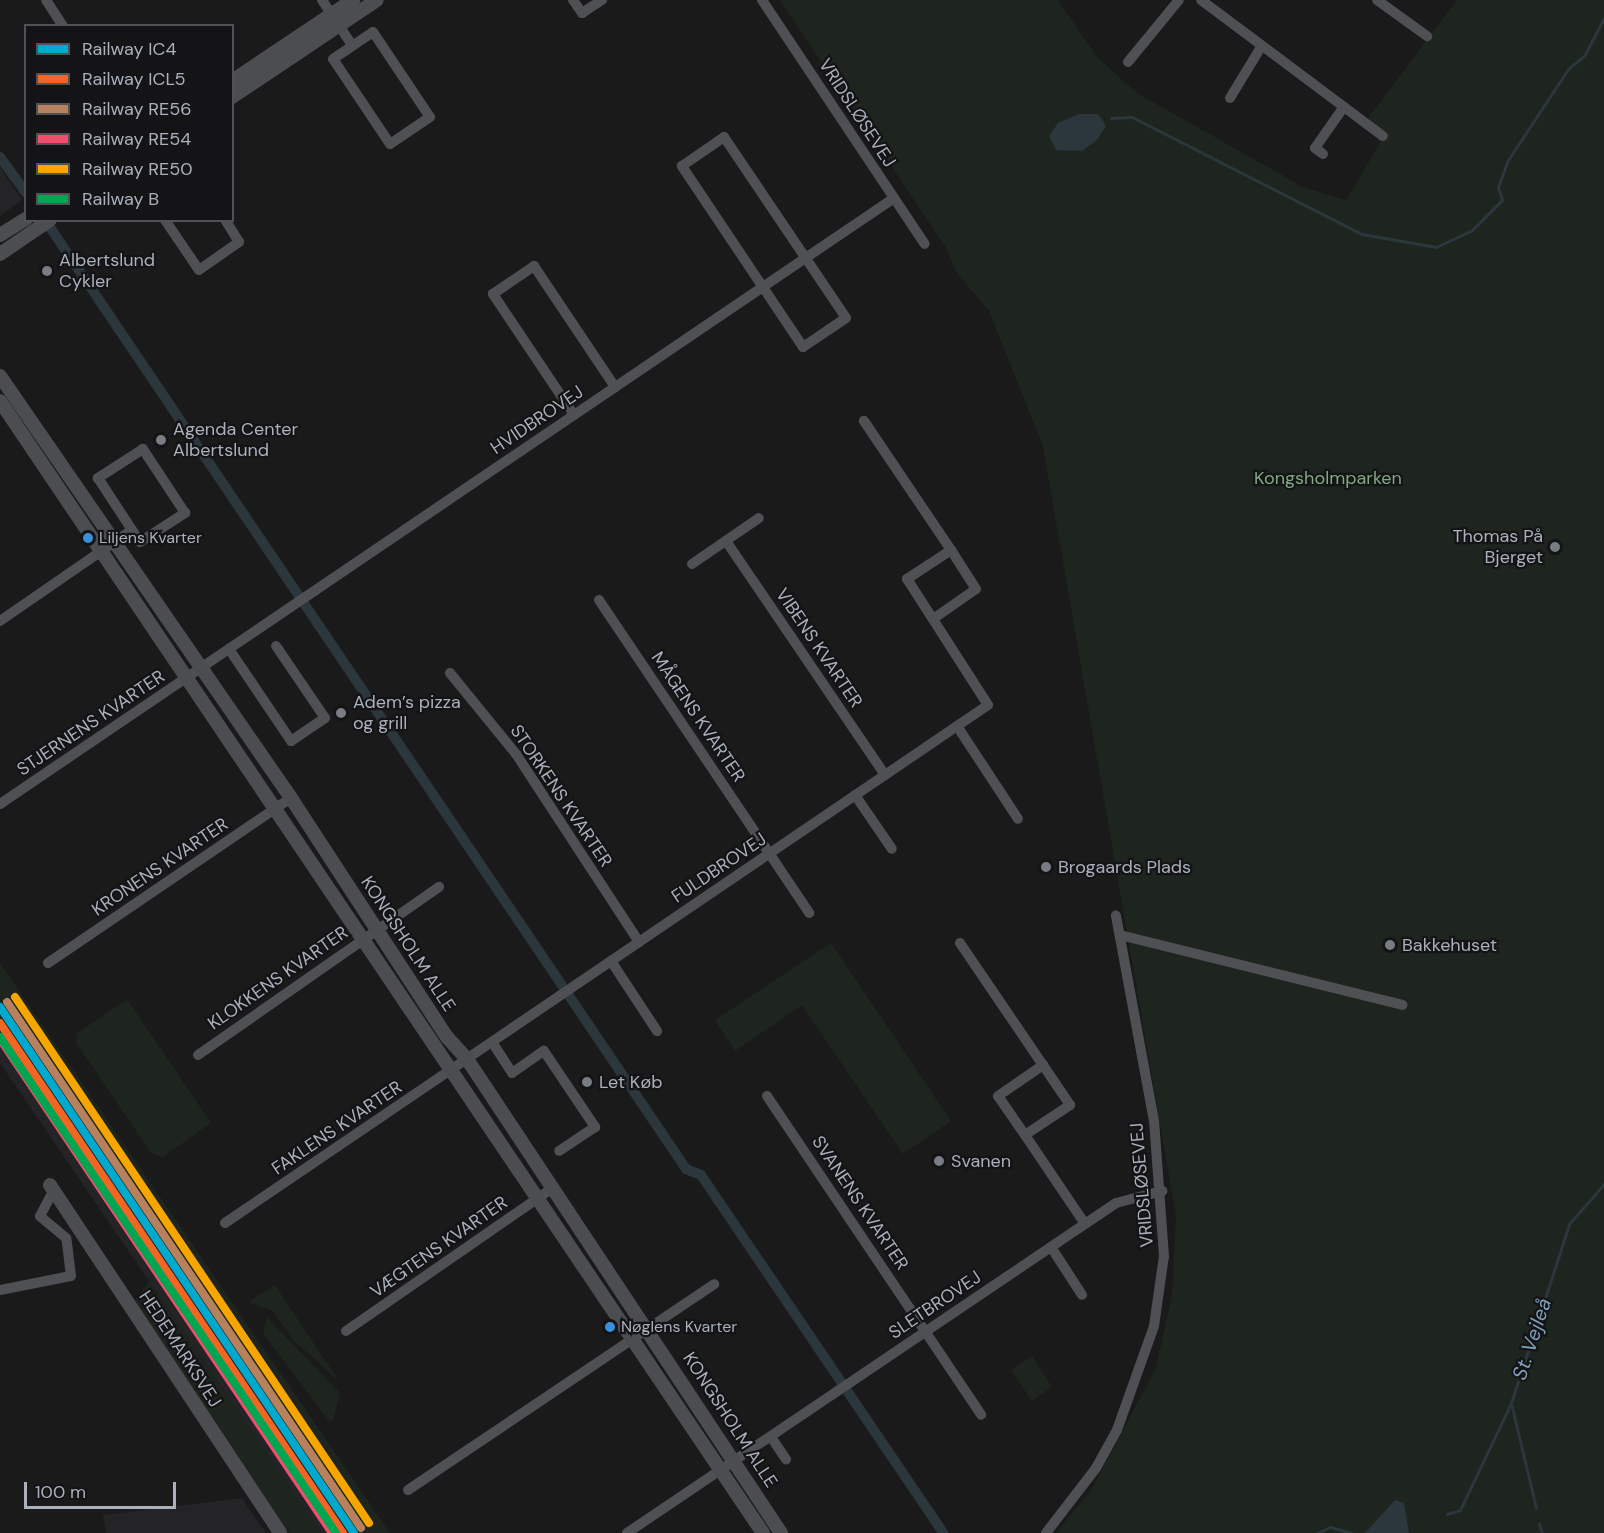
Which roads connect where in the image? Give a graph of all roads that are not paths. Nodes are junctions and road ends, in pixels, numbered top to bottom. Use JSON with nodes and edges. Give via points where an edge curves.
{"nodes":[{"id":1,"x":45,"y":0,"type":"edge"},
{"id":2,"x":322,"y":0,"type":"edge"},
{"id":3,"x":353,"y":0,"type":"edge"},
{"id":4,"x":377,"y":0,"type":"edge"},
{"id":5,"x":573,"y":0,"type":"edge"},
{"id":6,"x":602,"y":0,"type":"edge"},
{"id":7,"x":762,"y":0,"type":"edge"},
{"id":8,"x":1179,"y":0,"type":"edge"},
{"id":9,"x":1201,"y":0,"type":"edge"},
{"id":10,"x":1377,"y":0,"type":"edge"},
{"id":11,"x":335,"y":20,"type":"junction"},
{"id":12,"x":62,"y":24,"type":"edge"},
{"id":13,"x":1427,"y":36,"type":"dead end"},
{"id":14,"x":352,"y":45,"type":"junction"},
{"id":15,"x":1261,"y":47,"type":"junction"},
{"id":16,"x":1128,"y":62,"type":"dead end"},
{"id":17,"x":234,"y":80,"type":"edge"},
{"id":18,"x":234,"y":96,"type":"edge"},
{"id":19,"x":1230,"y":98,"type":"dead end"},
{"id":20,"x":1343,"y":108,"type":"junction"},
{"id":21,"x":1383,"y":136,"type":"dead end"},
{"id":22,"x":1323,"y":154,"type":"dead end"},
{"id":23,"x":894,"y":198,"type":"junction"},
{"id":24,"x":22,"y":221,"type":"edge"},
{"id":25,"x":47,"y":222,"type":"edge"},
{"id":26,"x":166,"y":222,"type":"edge"},
{"id":27,"x":226,"y":222,"type":"edge"},
{"id":28,"x":0,"y":235,"type":"edge"},
{"id":29,"x":925,"y":244,"type":"dead end"},
{"id":30,"x":0,"y":254,"type":"edge"},
{"id":31,"x":806,"y":259,"type":"junction"},
{"id":32,"x":764,"y":288,"type":"junction"},
{"id":33,"x":0,"y":376,"type":"edge"},
{"id":34,"x":615,"y":387,"type":"junction"},
{"id":35,"x":0,"y":401,"type":"edge"},
{"id":36,"x":574,"y":415,"type":"junction"},
{"id":37,"x":864,"y":421,"type":"dead end"},
{"id":38,"x":759,"y":518,"type":"dead end"},
{"id":39,"x":132,"y":530,"type":"junction"},
{"id":40,"x":726,"y":541,"type":"junction"},
{"id":41,"x":114,"y":543,"type":"junction"},
{"id":42,"x":951,"y":550,"type":"junction"},
{"id":43,"x":100,"y":552,"type":"junction"},
{"id":44,"x":692,"y":564,"type":"dead end"},
{"id":45,"x":599,"y":600,"type":"dead end"},
{"id":46,"x":933,"y":619,"type":"junction"},
{"id":47,"x":0,"y":621,"type":"edge"},
{"id":48,"x":276,"y":646,"type":"dead end"},
{"id":49,"x":229,"y":649,"type":"junction"},
{"id":50,"x":200,"y":670,"type":"junction"},
{"id":51,"x":450,"y":673,"type":"dead end"},
{"id":52,"x":186,"y":679,"type":"junction"},
{"id":53,"x":957,"y":726,"type":"junction"},
{"id":54,"x":885,"y":775,"type":"junction"},
{"id":55,"x":855,"y":795,"type":"junction"},
{"id":56,"x":291,"y":798,"type":"junction"},
{"id":57,"x":0,"y":804,"type":"edge"},
{"id":58,"x":273,"y":810,"type":"junction"},
{"id":59,"x":1018,"y":819,"type":"dead end"},
{"id":60,"x":892,"y":849,"type":"dead end"},
{"id":61,"x":771,"y":853,"type":"junction"},
{"id":62,"x":439,"y":887,"type":"dead end"},
{"id":63,"x":809,"y":913,"type":"dead end"},
{"id":64,"x":1116,"y":915,"type":"dead end"},
{"id":65,"x":377,"y":929,"type":"junction"},
{"id":66,"x":1120,"y":935,"type":"junction"},
{"id":67,"x":362,"y":940,"type":"junction"},
{"id":68,"x":639,"y":942,"type":"junction"},
{"id":69,"x":960,"y":943,"type":"dead end"},
{"id":70,"x":611,"y":962,"type":"junction"},
{"id":71,"x":48,"y":963,"type":"dead end"},
{"id":72,"x":1402,"y":1005,"type":"dead end"},
{"id":73,"x":657,"y":1031,"type":"dead end"},
{"id":74,"x":492,"y":1042,"type":"junction"},
{"id":75,"x":198,"y":1054,"type":"dead end"},
{"id":76,"x":467,"y":1059,"type":"junction"},
{"id":77,"x":1043,"y":1065,"type":"junction"},
{"id":78,"x":450,"y":1072,"type":"junction"},
{"id":79,"x":767,"y":1096,"type":"dead end"},
{"id":80,"x":1025,"y":1135,"type":"junction"},
{"id":81,"x":559,"y":1151,"type":"dead end"},
{"id":82,"x":52,"y":1188,"type":"joint"},
{"id":83,"x":1162,"y":1191,"type":"junction"},
{"id":84,"x":545,"y":1194,"type":"junction"},
{"id":85,"x":225,"y":1223,"type":"dead end"},
{"id":86,"x":1085,"y":1224,"type":"junction"},
{"id":87,"x":1051,"y":1247,"type":"junction"},
{"id":88,"x":714,"y":1284,"type":"dead end"},
{"id":89,"x":0,"y":1290,"type":"edge"},
{"id":90,"x":1082,"y":1295,"type":"dead end"},
{"id":91,"x":648,"y":1328,"type":"junction"},
{"id":92,"x":926,"y":1330,"type":"junction"},
{"id":93,"x":346,"y":1331,"type":"dead end"},
{"id":94,"x":630,"y":1339,"type":"junction"},
{"id":95,"x":981,"y":1415,"type":"dead end"},
{"id":96,"x":771,"y":1437,"type":"junction"},
{"id":97,"x":786,"y":1460,"type":"dead end"},
{"id":98,"x":733,"y":1462,"type":"junction"},
{"id":99,"x":721,"y":1470,"type":"junction"},
{"id":100,"x":408,"y":1490,"type":"dead end"},
{"id":101,"x":280,"y":1533,"type":"edge"},
{"id":102,"x":627,"y":1533,"type":"edge"},
{"id":103,"x":763,"y":1533,"type":"edge"},
{"id":104,"x":782,"y":1533,"type":"edge"},
{"id":105,"x":1046,"y":1533,"type":"edge"}],
"edges":[{"from":1,"to":12,"type":"street"},
{"from":2,"to":11,"type":"street"},
{"from":3,"to":11,"type":"street"},
{"from":4,"to":11,"type":"street"},
{"from":5,"to":6,"type":"street","via":[[582,14]]},
{"from":7,"to":23,"type":"street","name":"VRIDSLØSEVEJ"},
{"from":8,"to":16,"type":"street"},
{"from":9,"to":15,"type":"street"},
{"from":10,"to":13,"type":"street"},
{"from":11,"to":14,"type":"street"},
{"from":11,"to":17,"type":"street"},
{"from":11,"to":18,"type":"street"},
{"from":14,"to":14,"type":"street","via":[[333,59],[390,144],[430,117],[373,32]]},
{"from":15,"to":19,"type":"street"},
{"from":15,"to":20,"type":"street"},
{"from":20,"to":21,"type":"street"},
{"from":20,"to":22,"type":"street","via":[[1315,148]]},
{"from":23,"to":29,"type":"street","name":"VRIDSLØSEVEJ"},
{"from":23,"to":31,"type":"street","name":"HVIDBROVEJ"},
{"from":24,"to":28,"type":"street"},
{"from":25,"to":30,"type":"street"},
{"from":26,"to":27,"type":"street","via":[[199,270],[239,242]]},
{"from":31,"to":32,"type":"street","name":"HVIDBROVEJ"},
{"from":31,"to":32,"type":"street","via":[[846,318],[804,347]]},
{"from":31,"to":32,"type":"street","via":[[724,137],[699,154],[682,166]]},
{"from":32,"to":34,"type":"street","name":"HVIDBROVEJ"},
{"from":33,"to":41,"type":"street","name":"KONGSHOLM ALLE"},
{"from":34,"to":36,"type":"street","name":"HVIDBROVEJ"},
{"from":34,"to":36,"type":"street","via":[[534,266],[517,277],[493,294]]},
{"from":35,"to":43,"type":"street","name":"KONGSHOLM ALLE"},
{"from":36,"to":49,"type":"street","name":"HVIDBROVEJ"},
{"from":37,"to":42,"type":"street"},
{"from":38,"to":40,"type":"street"},
{"from":39,"to":39,"type":"street","via":[[140,542],[185,513],[143,449],[98,478]]},
{"from":39,"to":41,"type":"street"},
{"from":40,"to":44,"type":"street"},
{"from":40,"to":54,"type":"street","name":"VIBENS KVARTER"},
{"from":41,"to":43,"type":"street"},
{"from":41,"to":50,"type":"street","name":"KONGSHOLM ALLE"},
{"from":42,"to":46,"type":"street","via":[[976,589]]},
{"from":42,"to":46,"type":"street","via":[[907,579]]},
{"from":43,"to":47,"type":"street"},
{"from":43,"to":52,"type":"street","name":"KONGSHOLM ALLE"},
{"from":45,"to":61,"type":"street","name":"MÅGENS KVARTER"},
{"from":46,"to":53,"type":"street","name":"FULDBROVEJ","via":[[988,705]]},
{"from":48,"to":49,"type":"street","via":[[325,718],[291,741]]},
{"from":49,"to":50,"type":"street","name":"HVIDBROVEJ"},
{"from":50,"to":52,"type":"street","name":"STJERNENS KVARTER"},
{"from":50,"to":56,"type":"street","name":"KONGSHOLM ALLE"},
{"from":51,"to":68,"type":"street","name":"STORKENS KVARTER","via":[[516,754]]},
{"from":52,"to":57,"type":"street","name":"STJERNENS KVARTER"},
{"from":52,"to":58,"type":"street","name":"KONGSHOLM ALLE"},
{"from":53,"to":54,"type":"street","name":"FULDBROVEJ"},
{"from":53,"to":59,"type":"street"},
{"from":54,"to":55,"type":"street","name":"FULDBROVEJ"},
{"from":55,"to":60,"type":"street"},
{"from":55,"to":61,"type":"street","name":"FULDBROVEJ"},
{"from":56,"to":58,"type":"street","name":"KRONENS KVARTER"},
{"from":56,"to":65,"type":"street","name":"KONGSHOLM ALLE"},
{"from":58,"to":67,"type":"street","name":"KONGSHOLM ALLE"},
{"from":58,"to":71,"type":"street","name":"KRONENS KVARTER"},
{"from":61,"to":63,"type":"street","name":"MÅGENS KVARTER"},
{"from":61,"to":68,"type":"street","name":"FULDBROVEJ"},
{"from":62,"to":65,"type":"street","name":"KLOKKENS KVARTER"},
{"from":64,"to":66,"type":"street","name":"VRIDSLØSEVEJ"},
{"from":65,"to":67,"type":"street","name":"KLOKKENS KVARTER"},
{"from":65,"to":76,"type":"street","name":"KONGSHOLM ALLE","via":[[447,1037]]},
{"from":66,"to":72,"type":"street"},
{"from":66,"to":83,"type":"street","name":"VRIDSLØSEVEJ"},
{"from":67,"to":75,"type":"street","name":"KLOKKENS KVARTER"},
{"from":67,"to":78,"type":"street","name":"KONGSHOLM ALLE"},
{"from":68,"to":70,"type":"street","name":"FULDBROVEJ"},
{"from":69,"to":77,"type":"street"},
{"from":70,"to":73,"type":"street"},
{"from":70,"to":74,"type":"street","name":"FULDBROVEJ"},
{"from":74,"to":76,"type":"street","name":"FULDBROVEJ"},
{"from":74,"to":81,"type":"street","via":[[512,1072],[544,1051],[595,1127]]},
{"from":76,"to":78,"type":"street","name":"FAKLENS KVARTER"},
{"from":76,"to":84,"type":"street","name":"KONGSHOLM ALLE"},
{"from":77,"to":80,"type":"street","via":[[998,1096]]},
{"from":77,"to":80,"type":"street","via":[[1070,1105]]},
{"from":78,"to":84,"type":"street","name":"KONGSHOLM ALLE"},
{"from":78,"to":85,"type":"street","name":"FAKLENS KVARTER"},
{"from":79,"to":92,"type":"street","name":"SVANENS KVARTER"},
{"from":80,"to":86,"type":"street"},
{"from":82,"to":89,"type":"street","via":[[40,1216],[66,1238],[72,1276]]},
{"from":82,"to":101,"type":"street","name":"HEDEMARKSVEJ"},
{"from":83,"to":86,"type":"street","name":"SLETBROVEJ","via":[[1116,1203]]},
{"from":83,"to":105,"type":"street","name":"VRIDSLØSEVEJ","via":[[1164,1256],[1142,1371],[1096,1468]]},
{"from":84,"to":91,"type":"street","name":"KONGSHOLM ALLE"},
{"from":84,"to":93,"type":"street","name":"VÆGTENS KVARTER"},
{"from":84,"to":94,"type":"street","name":"KONGSHOLM ALLE"},
{"from":86,"to":87,"type":"street","name":"SLETBROVEJ"},
{"from":87,"to":90,"type":"street"},
{"from":87,"to":92,"type":"street","name":"SLETBROVEJ"},
{"from":88,"to":91,"type":"street"},
{"from":91,"to":94,"type":"street"},
{"from":91,"to":98,"type":"street","name":"KONGSHOLM ALLE"},
{"from":92,"to":95,"type":"street","name":"SVANENS KVARTER"},
{"from":92,"to":96,"type":"street","name":"SLETBROVEJ"},
{"from":94,"to":99,"type":"street","name":"KONGSHOLM ALLE"},
{"from":94,"to":100,"type":"street"},
{"from":96,"to":97,"type":"street"},
{"from":96,"to":98,"type":"street","name":"SLETBROVEJ"},
{"from":98,"to":99,"type":"street","name":"SLETBROVEJ"},
{"from":98,"to":104,"type":"street","name":"KONGSHOLM ALLE"},
{"from":99,"to":102,"type":"street","name":"SLETBROVEJ"},
{"from":99,"to":103,"type":"street","name":"KONGSHOLM ALLE"}]}
